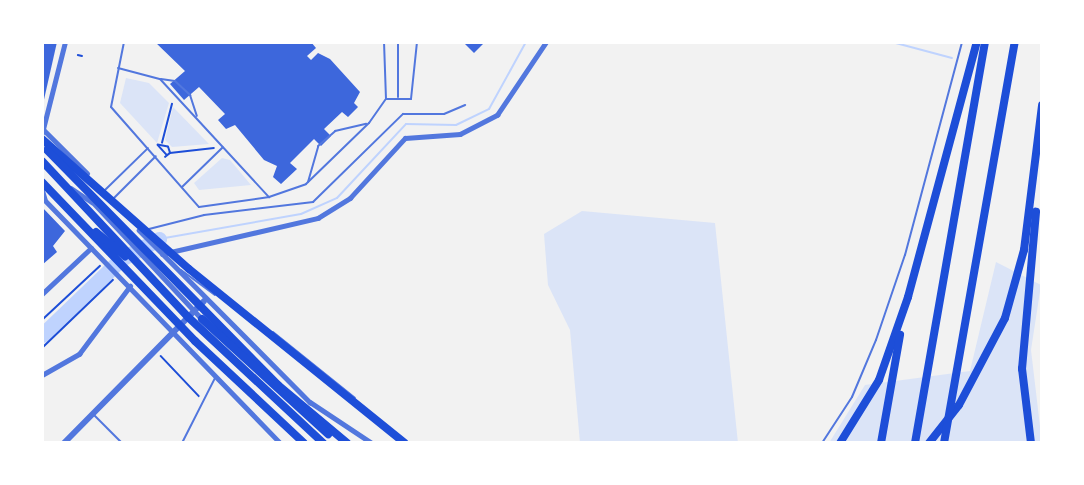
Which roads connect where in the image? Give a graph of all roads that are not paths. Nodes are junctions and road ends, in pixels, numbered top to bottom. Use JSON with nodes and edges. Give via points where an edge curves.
{"nodes":[{"id":1,"x":65,"y":42,"type":"edge"},
{"id":2,"x":124,"y":42,"type":"edge"},
{"id":3,"x":389,"y":42,"type":"edge"},
{"id":4,"x":398,"y":42,"type":"edge"},
{"id":5,"x":417,"y":42,"type":"edge"},
{"id":6,"x":546,"y":42,"type":"edge"},
{"id":7,"x":962,"y":42,"type":"edge"},
{"id":8,"x":977,"y":42,"type":"edge"},
{"id":9,"x":985,"y":42,"type":"edge"},
{"id":10,"x":1015,"y":42,"type":"edge"},
{"id":11,"x":384,"y":43,"type":"edge"},
{"id":12,"x":118,"y":69,"type":"junction"},
{"id":13,"x":160,"y":79,"type":"junction"},
{"id":14,"x":398,"y":97,"type":"junction"},
{"id":15,"x":386,"y":99,"type":"junction"},
{"id":16,"x":465,"y":105,"type":"dead end"},
{"id":17,"x":1042,"y":105,"type":"edge"},
{"id":18,"x":197,"y":119,"type":"junction"},
{"id":19,"x":369,"y":123,"type":"junction"},
{"id":20,"x":42,"y":132,"type":"edge"},
{"id":21,"x":42,"y":147,"type":"edge"},
{"id":22,"x":224,"y":147,"type":"junction"},
{"id":23,"x":148,"y":148,"type":"junction"},
{"id":24,"x":156,"y":156,"type":"junction"},
{"id":25,"x":42,"y":162,"type":"edge"},
{"id":26,"x":42,"y":174,"type":"edge"},
{"id":27,"x":1036,"y":181,"type":"junction"},
{"id":28,"x":42,"y":182,"type":"edge"},
{"id":29,"x":307,"y":183,"type":"junction"},
{"id":30,"x":182,"y":186,"type":"junction"},
{"id":31,"x":42,"y":189,"type":"edge"},
{"id":32,"x":104,"y":191,"type":"junction"},
{"id":33,"x":269,"y":197,"type":"junction"},
{"id":34,"x":44,"y":199,"type":"edge"},
{"id":35,"x":112,"y":200,"type":"junction"},
{"id":36,"x":93,"y":203,"type":"junction"},
{"id":37,"x":141,"y":232,"type":"junction"},
{"id":38,"x":91,"y":248,"type":"junction"},
{"id":39,"x":162,"y":255,"type":"junction"},
{"id":40,"x":138,"y":265,"type":"junction"},
{"id":41,"x":130,"y":286,"type":"junction"},
{"id":42,"x":42,"y":294,"type":"edge"},
{"id":43,"x":908,"y":297,"type":"junction"},
{"id":44,"x":204,"y":301,"type":"junction"},
{"id":45,"x":198,"y":316,"type":"junction"},
{"id":46,"x":174,"y":333,"type":"junction"},
{"id":47,"x":42,"y":375,"type":"edge"},
{"id":48,"x":216,"y":375,"type":"junction"},
{"id":49,"x":93,"y":414,"type":"junction"},
{"id":50,"x":298,"y":424,"type":"junction"},
{"id":51,"x":302,"y":441,"type":"edge"},
{"id":52,"x":64,"y":443,"type":"edge"},
{"id":53,"x":122,"y":443,"type":"edge"},
{"id":54,"x":182,"y":443,"type":"edge"},
{"id":55,"x":280,"y":443,"type":"edge"},
{"id":56,"x":314,"y":443,"type":"edge"},
{"id":57,"x":323,"y":443,"type":"edge"},
{"id":58,"x":345,"y":443,"type":"edge"},
{"id":59,"x":372,"y":443,"type":"edge"},
{"id":60,"x":405,"y":443,"type":"edge"},
{"id":61,"x":411,"y":443,"type":"edge"},
{"id":62,"x":822,"y":443,"type":"edge"},
{"id":63,"x":840,"y":443,"type":"edge"},
{"id":64,"x":881,"y":443,"type":"edge"},
{"id":65,"x":915,"y":443,"type":"edge"},
{"id":66,"x":929,"y":443,"type":"edge"},
{"id":67,"x":944,"y":443,"type":"edge"},
{"id":68,"x":1031,"y":443,"type":"edge"}],
"edges":[{"from":1,"to":20,"type":"street"},
{"from":2,"to":12,"type":"lane"},
{"from":3,"to":11,"type":"lane"},
{"from":4,"to":14,"type":"lane"},
{"from":5,"to":14,"type":"lane","via":[[411,99]]},
{"from":6,"to":39,"type":"street","via":[[497,115],[460,134],[405,138],[350,198],[318,218]]},
{"from":7,"to":62,"type":"lane","via":[[905,255],[876,340],[852,397]]},
{"from":8,"to":43,"type":"highway"},
{"from":9,"to":65,"type":"highway"},
{"from":10,"to":67,"type":"highway"},
{"from":11,"to":15,"type":"lane"},
{"from":12,"to":13,"type":"lane"},
{"from":12,"to":23,"type":"lane","via":[[111,107]]},
{"from":13,"to":18,"type":"lane"},
{"from":13,"to":18,"type":"lane","via":[[175,81],[190,94]]},
{"from":14,"to":15,"type":"lane"},
{"from":15,"to":19,"type":"lane"},
{"from":16,"to":37,"type":"lane","via":[[444,114],[403,114],[313,202],[204,215]]},
{"from":17,"to":27,"type":"highway"},
{"from":18,"to":22,"type":"lane"},
{"from":19,"to":29,"type":"lane"},
{"from":19,"to":29,"type":"lane","via":[[335,131],[318,146]]},
{"from":20,"to":32,"type":"street"},
{"from":20,"to":60,"type":"highway","via":[[189,269]]},
{"from":21,"to":36,"type":"street"},
{"from":21,"to":58,"type":"highway","via":[[278,385]]},
{"from":22,"to":30,"type":"lane"},
{"from":22,"to":33,"type":"lane"},
{"from":23,"to":24,"type":"lane"},
{"from":23,"to":32,"type":"lane"},
{"from":24,"to":30,"type":"lane"},
{"from":24,"to":35,"type":"lane"},
{"from":25,"to":36,"type":"street"},
{"from":25,"to":40,"type":"highway"},
{"from":26,"to":40,"type":"highway","via":[[110,245]]},
{"from":27,"to":66,"type":"highway","via":[[1024,250],[1005,318],[981,368]]},
{"from":27,"to":68,"type":"highway","via":[[1035,254],[1022,369]]},
{"from":28,"to":51,"type":"highway","via":[[195,341]]},
{"from":29,"to":33,"type":"lane"},
{"from":30,"to":33,"type":"lane","via":[[199,207]]},
{"from":31,"to":34,"type":"street"},
{"from":32,"to":35,"type":"street"},
{"from":34,"to":38,"type":"street"},
{"from":35,"to":36,"type":"street"},
{"from":35,"to":37,"type":"street"},
{"from":36,"to":45,"type":"street"},
{"from":37,"to":39,"type":"street"},
{"from":38,"to":41,"type":"street"},
{"from":38,"to":42,"type":"street"},
{"from":39,"to":44,"type":"street"},
{"from":39,"to":61,"type":"lane","via":[[291,343]]},
{"from":40,"to":50,"type":"highway"},
{"from":41,"to":46,"type":"street"},
{"from":41,"to":47,"type":"street","via":[[79,354]]},
{"from":43,"to":63,"type":"highway","via":[[879,380]]},
{"from":43,"to":64,"type":"highway"},
{"from":44,"to":45,"type":"street"},
{"from":44,"to":59,"type":"street","via":[[310,402]]},
{"from":45,"to":46,"type":"street"},
{"from":45,"to":58,"type":"highway","via":[[313,425]]},
{"from":46,"to":48,"type":"street"},
{"from":46,"to":49,"type":"street"},
{"from":48,"to":54,"type":"lane"},
{"from":48,"to":55,"type":"street"},
{"from":49,"to":52,"type":"street"},
{"from":49,"to":53,"type":"lane"},
{"from":50,"to":56,"type":"highway"},
{"from":50,"to":57,"type":"highway"}]}
